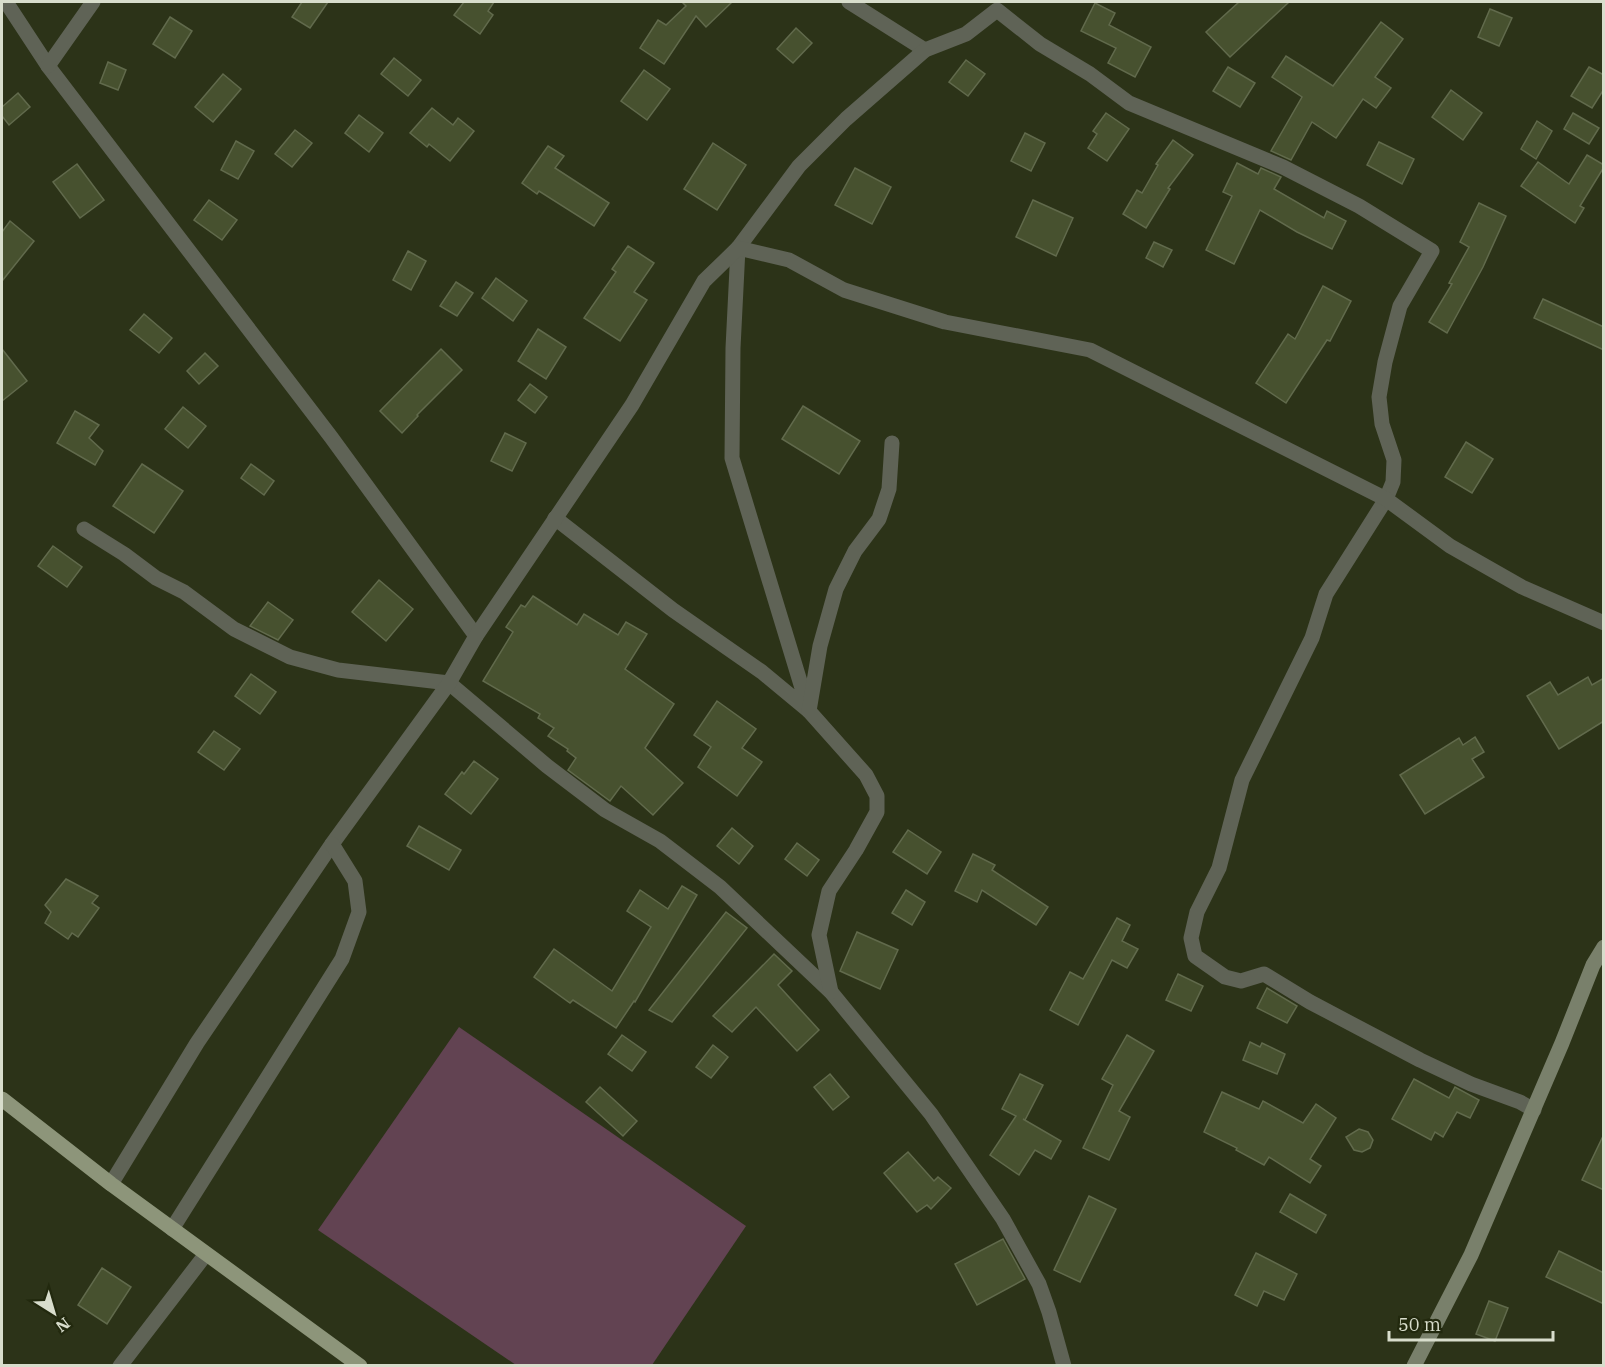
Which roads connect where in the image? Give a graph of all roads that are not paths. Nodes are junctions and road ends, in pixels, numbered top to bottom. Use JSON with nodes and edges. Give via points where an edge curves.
{"nodes":[{"id":1,"x":6,"y":2,"type":"edge"},
{"id":2,"x":93,"y":2,"type":"edge"},
{"id":3,"x":849,"y":2,"type":"edge"},
{"id":4,"x":925,"y":50,"type":"junction"},
{"id":5,"x":48,"y":66,"type":"junction"},
{"id":6,"x":738,"y":248,"type":"junction"},
{"id":7,"x":892,"y":443,"type":"dead end"},
{"id":8,"x":1386,"y":499,"type":"junction"},
{"id":9,"x":555,"y":518,"type":"junction"},
{"id":10,"x":84,"y":529,"type":"dead end"},
{"id":11,"x":1604,"y":623,"type":"edge"},
{"id":12,"x":476,"y":636,"type":"junction"},
{"id":13,"x":449,"y":683,"type":"junction"},
{"id":14,"x":809,"y":711,"type":"junction"},
{"id":15,"x":332,"y":844,"type":"junction"},
{"id":16,"x":1604,"y":946,"type":"edge"},
{"id":17,"x":831,"y":992,"type":"junction"},
{"id":18,"x":2,"y":1099,"type":"edge"},
{"id":19,"x":1534,"y":1110,"type":"junction"},
{"id":20,"x":111,"y":1184,"type":"junction"},
{"id":21,"x":172,"y":1228,"type":"junction"},
{"id":22,"x":206,"y":1254,"type":"junction"},
{"id":23,"x":120,"y":1365,"type":"edge"},
{"id":24,"x":360,"y":1365,"type":"edge"},
{"id":25,"x":1064,"y":1365,"type":"edge"},
{"id":26,"x":1414,"y":1365,"type":"edge"}],
"edges":[{"from":1,"to":5,"type":"street"},
{"from":2,"to":5,"type":"street"},
{"from":3,"to":4,"type":"street"},
{"from":4,"to":6,"type":"street","via":[[799,166]]},
{"from":4,"to":8,"type":"street","via":[[966,33],[997,10],[1040,44],[1129,103],[1283,167],[1359,206],[1432,251],[1400,306],[1385,362],[1379,398],[1382,424],[1394,460],[1393,482]]},
{"from":5,"to":12,"type":"street","via":[[325,429]]},
{"from":6,"to":8,"type":"street","via":[[789,260],[844,290],[945,322],[1089,350]]},
{"from":6,"to":9,"type":"street","via":[[704,281],[632,405]]},
{"from":6,"to":14,"type":"street","via":[[732,458]]},
{"from":7,"to":14,"type":"street","via":[[889,489],[879,519],[855,552],[836,589],[820,645]]},
{"from":8,"to":11,"type":"street","via":[[1450,546],[1522,588]]},
{"from":8,"to":19,"type":"street","via":[[1326,594],[1312,638],[1242,780],[1219,868],[1197,912],[1191,938],[1195,956],[1225,977],[1241,981],[1264,974],[1420,1060]]},
{"from":9,"to":12,"type":"street"},
{"from":9,"to":14,"type":"street"},
{"from":10,"to":13,"type":"street","via":[[156,578],[184,592],[234,629],[290,657],[338,670]]},
{"from":12,"to":13,"type":"street"},
{"from":13,"to":15,"type":"street"},
{"from":13,"to":17,"type":"street","via":[[605,810],[660,840],[720,888]]},
{"from":14,"to":17,"type":"street","via":[[866,775],[877,796],[877,812],[829,891],[819,935]]},
{"from":15,"to":20,"type":"street","via":[[196,1043]]},
{"from":15,"to":21,"type":"street","via":[[355,881],[360,912],[342,959]]},
{"from":16,"to":19,"type":"street"},
{"from":17,"to":25,"type":"street","via":[[931,1114],[1003,1219],[1039,1284]]},
{"from":18,"to":20,"type":"main road"},
{"from":19,"to":26,"type":"street","via":[[1471,1255]]},
{"from":20,"to":21,"type":"main road"},
{"from":21,"to":22,"type":"main road"},
{"from":22,"to":23,"type":"street"},
{"from":22,"to":24,"type":"main road"}]}
